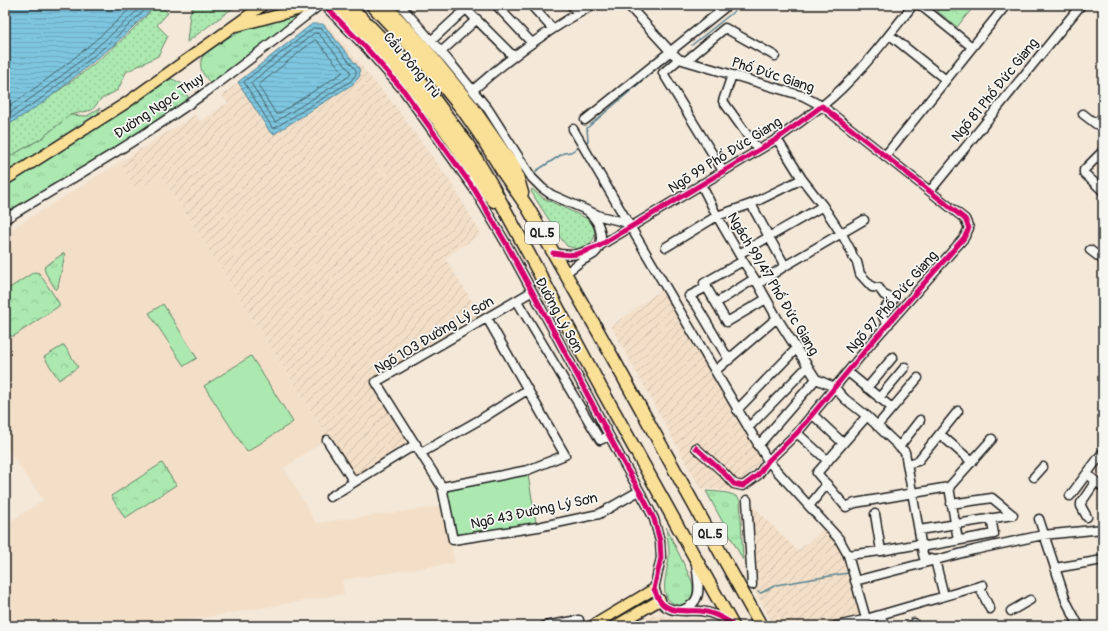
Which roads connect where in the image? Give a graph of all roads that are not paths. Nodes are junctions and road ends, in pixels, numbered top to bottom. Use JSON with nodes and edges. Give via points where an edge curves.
{"nodes":[{"id":1,"x":263,"y":5,"type":"edge"},
{"id":2,"x":316,"y":5,"type":"edge"},
{"id":3,"x":320,"y":5,"type":"edge"},
{"id":4,"x":324,"y":5,"type":"edge"},
{"id":5,"x":335,"y":5,"type":"edge"},
{"id":6,"x":349,"y":5,"type":"edge"},
{"id":7,"x":372,"y":5,"type":"edge"},
{"id":8,"x":385,"y":5,"type":"edge"},
{"id":9,"x":400,"y":5,"type":"edge"},
{"id":10,"x":496,"y":5,"type":"edge"},
{"id":11,"x":531,"y":5,"type":"edge"},
{"id":12,"x":571,"y":5,"type":"edge"},
{"id":13,"x":593,"y":5,"type":"edge"},
{"id":14,"x":628,"y":5,"type":"edge"},
{"id":15,"x":728,"y":5,"type":"edge"},
{"id":16,"x":913,"y":5,"type":"edge"},
{"id":17,"x":920,"y":5,"type":"edge"},
{"id":18,"x":1006,"y":5,"type":"edge"},
{"id":19,"x":1081,"y":5,"type":"edge"},
{"id":20,"x":466,"y":6,"type":"edge"},
{"id":21,"x":578,"y":13,"type":"junction"},
{"id":22,"x":477,"y":19,"type":"junction"},
{"id":23,"x":231,"y":28,"type":"junction"},
{"id":24,"x":552,"y":28,"type":"junction"},
{"id":25,"x":890,"y":35,"type":"junction"},
{"id":26,"x":431,"y":41,"type":"junction"},
{"id":27,"x":532,"y":43,"type":"junction"},
{"id":28,"x":972,"y":47,"type":"junction"},
{"id":29,"x":670,"y":51,"type":"junction"},
{"id":30,"x":441,"y":52,"type":"junction"},
{"id":31,"x":514,"y":56,"type":"junction"},
{"id":32,"x":775,"y":56,"type":"dead end"},
{"id":33,"x":683,"y":60,"type":"junction"},
{"id":34,"x":732,"y":75,"type":"junction"},
{"id":35,"x":946,"y":80,"type":"junction"},
{"id":36,"x":473,"y":90,"type":"junction"},
{"id":37,"x":822,"y":106,"type":"junction"},
{"id":38,"x":1083,"y":114,"type":"dead end"},
{"id":39,"x":1103,"y":116,"type":"edge"},
{"id":40,"x":585,"y":120,"type":"dead end"},
{"id":41,"x":573,"y":129,"type":"dead end"},
{"id":42,"x":485,"y":133,"type":"junction"},
{"id":43,"x":777,"y":139,"type":"junction"},
{"id":44,"x":464,"y":147,"type":"junction"},
{"id":45,"x":758,"y":150,"type":"junction"},
{"id":46,"x":1103,"y":151,"type":"edge"},
{"id":47,"x":885,"y":156,"type":"junction"},
{"id":48,"x":723,"y":171,"type":"junction"},
{"id":49,"x":802,"y":179,"type":"junction"},
{"id":50,"x":5,"y":180,"type":"edge"},
{"id":51,"x":701,"y":184,"type":"junction"},
{"id":52,"x":1103,"y":191,"type":"edge"},
{"id":53,"x":930,"y":192,"type":"junction"},
{"id":54,"x":570,"y":203,"type":"junction"},
{"id":55,"x":751,"y":204,"type":"junction"},
{"id":56,"x":823,"y":206,"type":"junction"},
{"id":57,"x":717,"y":216,"type":"junction"},
{"id":58,"x":5,"y":219,"type":"edge"},
{"id":59,"x":864,"y":220,"type":"dead end"},
{"id":60,"x":629,"y":225,"type":"junction"},
{"id":61,"x":841,"y":234,"type":"junction"},
{"id":62,"x":769,"y":237,"type":"junction"},
{"id":63,"x":599,"y":246,"type":"junction"},
{"id":64,"x":666,"y":247,"type":"dead end"},
{"id":65,"x":1090,"y":250,"type":"dead end"},
{"id":66,"x":554,"y":253,"type":"junction"},
{"id":67,"x":741,"y":258,"type":"junction"},
{"id":68,"x":1103,"y":260,"type":"edge"},
{"id":69,"x":785,"y":266,"type":"junction"},
{"id":70,"x":565,"y":274,"type":"junction"},
{"id":71,"x":756,"y":281,"type":"junction"},
{"id":72,"x":705,"y":285,"type":"junction"},
{"id":73,"x":531,"y":292,"type":"junction"},
{"id":74,"x":766,"y":299,"type":"junction"},
{"id":75,"x":517,"y":301,"type":"junction"},
{"id":76,"x":716,"y":303,"type":"junction"},
{"id":77,"x":486,"y":318,"type":"junction"},
{"id":78,"x":777,"y":318,"type":"junction"},
{"id":79,"x":889,"y":324,"type":"junction"},
{"id":80,"x":797,"y":348,"type":"junction"},
{"id":81,"x":892,"y":357,"type":"dead end"},
{"id":82,"x":728,"y":360,"type":"junction"},
{"id":83,"x":808,"y":366,"type":"junction"},
{"id":84,"x":905,"y":368,"type":"dead end"},
{"id":85,"x":715,"y":371,"type":"junction"},
{"id":86,"x":848,"y":372,"type":"junction"},
{"id":87,"x":918,"y":378,"type":"dead end"},
{"id":88,"x":816,"y":379,"type":"junction"},
{"id":89,"x":834,"y":387,"type":"junction"},
{"id":90,"x":868,"y":388,"type":"junction"},
{"id":91,"x":527,"y":390,"type":"junction"},
{"id":92,"x":879,"y":398,"type":"junction"},
{"id":93,"x":892,"y":408,"type":"junction"},
{"id":94,"x":737,"y":410,"type":"junction"},
{"id":95,"x":958,"y":411,"type":"dead end"},
{"id":96,"x":812,"y":414,"type":"junction"},
{"id":97,"x":867,"y":416,"type":"junction"},
{"id":98,"x":920,"y":420,"type":"dead end"},
{"id":99,"x":877,"y":426,"type":"junction"},
{"id":100,"x":748,"y":428,"type":"junction"},
{"id":101,"x":797,"y":433,"type":"junction"},
{"id":102,"x":940,"y":434,"type":"junction"},
{"id":103,"x":609,"y":436,"type":"junction"},
{"id":104,"x":992,"y":439,"type":"dead end"},
{"id":105,"x":327,"y":440,"type":"dead end"},
{"id":106,"x":843,"y":443,"type":"junction"},
{"id":107,"x":416,"y":444,"type":"junction"},
{"id":108,"x":758,"y":446,"type":"junction"},
{"id":109,"x":899,"y":447,"type":"junction"},
{"id":110,"x":696,"y":448,"type":"dead end"},
{"id":111,"x":1103,"y":452,"type":"edge"},
{"id":112,"x":421,"y":453,"type":"junction"},
{"id":113,"x":828,"y":461,"type":"junction"},
{"id":114,"x":768,"y":462,"type":"junction"},
{"id":115,"x":972,"y":462,"type":"junction"},
{"id":116,"x":907,"y":464,"type":"junction"},
{"id":117,"x":1043,"y":467,"type":"dead end"},
{"id":118,"x":1087,"y":474,"type":"junction"},
{"id":119,"x":1034,"y":477,"type":"dead end"},
{"id":120,"x":1096,"y":481,"type":"junction"},
{"id":121,"x":354,"y":482,"type":"junction"},
{"id":122,"x":826,"y":484,"type":"junction"},
{"id":123,"x":442,"y":487,"type":"junction"},
{"id":124,"x":949,"y":487,"type":"junction"},
{"id":125,"x":1103,"y":487,"type":"edge"},
{"id":126,"x":639,"y":491,"type":"junction"},
{"id":127,"x":913,"y":493,"type":"junction"},
{"id":128,"x":1070,"y":496,"type":"dead end"},
{"id":129,"x":330,"y":497,"type":"dead end"},
{"id":130,"x":747,"y":500,"type":"dead end"},
{"id":131,"x":951,"y":504,"type":"junction"},
{"id":132,"x":809,"y":506,"type":"junction"},
{"id":133,"x":875,"y":514,"type":"dead end"},
{"id":134,"x":1088,"y":517,"type":"dead end"},
{"id":135,"x":991,"y":518,"type":"junction"},
{"id":136,"x":1039,"y":519,"type":"dead end"},
{"id":137,"x":955,"y":524,"type":"junction"},
{"id":138,"x":1103,"y":529,"type":"edge"},
{"id":139,"x":919,"y":530,"type":"junction"},
{"id":140,"x":1043,"y":535,"type":"junction"},
{"id":141,"x":453,"y":540,"type":"joint"},
{"id":142,"x":958,"y":540,"type":"junction"},
{"id":143,"x":920,"y":544,"type":"junction"},
{"id":144,"x":881,"y":551,"type":"junction"},
{"id":145,"x":848,"y":555,"type":"junction"},
{"id":146,"x":695,"y":559,"type":"junction"},
{"id":147,"x":935,"y":560,"type":"junction"},
{"id":148,"x":1103,"y":560,"type":"edge"},
{"id":149,"x":1055,"y":568,"type":"junction"},
{"id":150,"x":855,"y":581,"type":"junction"},
{"id":151,"x":752,"y":585,"type":"dead end"},
{"id":152,"x":654,"y":589,"type":"junction"},
{"id":153,"x":944,"y":596,"type":"junction"},
{"id":154,"x":660,"y":600,"type":"junction"},
{"id":155,"x":1030,"y":600,"type":"dead end"},
{"id":156,"x":990,"y":609,"type":"dead end"},
{"id":157,"x":678,"y":611,"type":"junction"},
{"id":158,"x":1011,"y":612,"type":"dead end"},
{"id":159,"x":880,"y":615,"type":"junction"},
{"id":160,"x":866,"y":619,"type":"junction"},
{"id":161,"x":579,"y":620,"type":"dead end"},
{"id":162,"x":732,"y":624,"type":"edge"},
{"id":163,"x":555,"y":625,"type":"edge"},
{"id":164,"x":545,"y":626,"type":"edge"},
{"id":165,"x":592,"y":626,"type":"edge"},
{"id":166,"x":616,"y":626,"type":"edge"},
{"id":167,"x":761,"y":626,"type":"edge"},
{"id":168,"x":837,"y":626,"type":"edge"},
{"id":169,"x":884,"y":626,"type":"edge"},
{"id":170,"x":1079,"y":626,"type":"edge"}],
"edges":[{"from":1,"to":23,"type":"main road","name":"Đường Ngọc Thụy"},
{"from":2,"to":23,"type":"main road"},
{"from":3,"to":58,"type":"street","name":"Đường Ngọc Thụy","via":[[188,105]]},
{"from":4,"to":73,"type":"street","name":"Đường Lý Sơn","via":[[404,91],[432,129],[474,189]]},
{"from":5,"to":44,"type":"highway","name":"Cầu Đông Trù","number":"QL.5","via":[[393,65]]},
{"from":6,"to":44,"type":"highway","name":"Cầu Đông Trù","number":"QL.5","via":[[421,83]]},
{"from":7,"to":42,"type":"highway","name":"Cầu Đông Trù","number":"QL.5"},
{"from":8,"to":42,"type":"highway","name":"Cầu Đông Trù","number":"QL.5","via":[[447,74]]},
{"from":9,"to":26,"type":"street"},
{"from":10,"to":27,"type":"street"},
{"from":11,"to":24,"type":"street"},
{"from":12,"to":21,"type":"street"},
{"from":13,"to":21,"type":"street"},
{"from":14,"to":29,"type":"street","name":"Phố Đức Giang"},
{"from":15,"to":29,"type":"street"},
{"from":16,"to":25,"type":"street","name":"Phố Đức Giang"},
{"from":17,"to":28,"type":"street"},
{"from":18,"to":28,"type":"street"},
{"from":19,"to":53,"type":"street","name":"Ngõ 81 Phố Đức Giang"},
{"from":20,"to":22,"type":"street"},
{"from":20,"to":26,"type":"street"},
{"from":21,"to":24,"type":"street"},
{"from":22,"to":30,"type":"street"},
{"from":22,"to":31,"type":"street"},
{"from":23,"to":50,"type":"main road","name":"Đường Ngọc Thụy","via":[[126,103]]},
{"from":24,"to":27,"type":"street"},
{"from":25,"to":35,"type":"street"},
{"from":25,"to":37,"type":"street","name":"Phố Đức Giang","via":[[864,68]]},
{"from":26,"to":30,"type":"street"},
{"from":27,"to":31,"type":"street"},
{"from":28,"to":35,"type":"street"},
{"from":29,"to":33,"type":"street","name":"Phố Đức Giang"},
{"from":29,"to":40,"type":"street"},
{"from":30,"to":36,"type":"street"},
{"from":31,"to":36,"type":"street"},
{"from":32,"to":33,"type":"street","via":[[725,28]]},
{"from":33,"to":34,"type":"street","name":"Phố Đức Giang"},
{"from":33,"to":48,"type":"street","via":[[663,73]]},
{"from":34,"to":37,"type":"street","name":"Phố Đức Giang","via":[[803,96]]},
{"from":34,"to":45,"type":"street","via":[[723,101]]},
{"from":35,"to":47,"type":"street"},
{"from":36,"to":54,"type":"street","via":[[537,184],[546,192]]},
{"from":37,"to":43,"type":"street","name":"Ngõ 99 Phố Đức Giang"},
{"from":37,"to":47,"type":"street","name":"Ngõ 97 Phố Đức Giang"},
{"from":38,"to":39,"type":"street","via":[[1096,124]]},
{"from":41,"to":60,"type":"street"},
{"from":42,"to":66,"type":"highway","name":"Đường Lý Sơn","number":"QL.5","via":[[505,175]]},
{"from":43,"to":45,"type":"street","name":"Ngõ 99 Phố Đức Giang"},
{"from":43,"to":49,"type":"street"},
{"from":44,"to":146,"type":"highway","name":"Đường Lý Sơn","number":"QL.5","via":[[490,182]]},
{"from":45,"to":48,"type":"street","name":"Ngõ 99 Phố Đức Giang"},
{"from":46,"to":52,"type":"street","via":[[1084,173]]},
{"from":47,"to":53,"type":"street","name":"Ngõ 97 Phố Đức Giang"},
{"from":48,"to":51,"type":"street","name":"Ngõ 99 Phố Đức Giang"},
{"from":49,"to":55,"type":"street"},
{"from":49,"to":56,"type":"street"},
{"from":51,"to":57,"type":"street","name":"Ngách 99/47 Phố Đức Giang"},
{"from":51,"to":60,"type":"street","name":"Ngõ 99 Phố Đức Giang","via":[[639,222]]},
{"from":53,"to":79,"type":"street","name":"Ngõ 97 Phố Đức Giang","via":[[965,219],[969,228],[964,238]]},
{"from":54,"to":60,"type":"street"},
{"from":54,"to":63,"type":"street","via":[[591,214],[599,224]]},
{"from":55,"to":57,"type":"street"},
{"from":55,"to":62,"type":"street"},
{"from":56,"to":61,"type":"street"},
{"from":56,"to":62,"type":"street"},
{"from":57,"to":64,"type":"street"},
{"from":57,"to":67,"type":"street","name":"Ngách 99/47 Phố Đức Giang"},
{"from":59,"to":61,"type":"street"},
{"from":60,"to":63,"type":"street","name":"Ngõ 99 Phố Đức Giang"},
{"from":60,"to":85,"type":"street"},
{"from":61,"to":69,"type":"street"},
{"from":61,"to":79,"type":"street","via":[[857,262],[860,274],[872,287],[879,288],[884,295],[894,299],[882,315]]},
{"from":62,"to":67,"type":"street"},
{"from":62,"to":69,"type":"street"},
{"from":63,"to":66,"type":"street","via":[[579,255]]},
{"from":63,"to":70,"type":"street","via":[[594,253]]},
{"from":65,"to":68,"type":"street"},
{"from":66,"to":70,"type":"highway","name":"Đường Lý Sơn","number":"QL.5"},
{"from":67,"to":71,"type":"street","name":"Ngách 99/47 Phố Đức Giang"},
{"from":67,"to":72,"type":"street"},
{"from":69,"to":71,"type":"street"},
{"from":70,"to":167,"type":"highway","name":"Đường Lý Sơn","number":"QL.5"},
{"from":71,"to":74,"type":"street","name":"Ngách 99/47 Phố Đức Giang"},
{"from":71,"to":76,"type":"street"},
{"from":72,"to":76,"type":"street"},
{"from":72,"to":82,"type":"street","via":[[689,296]]},
{"from":73,"to":75,"type":"street","name":"Ngõ 103 Đường Lý Sơn"},
{"from":73,"to":103,"type":"street","name":"Đường Lý Sơn"},
{"from":74,"to":76,"type":"street","via":[[727,322]]},
{"from":74,"to":78,"type":"street","name":"Ngách 99/47 Phố Đức Giang"},
{"from":75,"to":77,"type":"street","name":"Ngõ 103 Đường Lý Sơn"},
{"from":75,"to":103,"type":"street","via":[[600,440]]},
{"from":77,"to":91,"type":"street"},
{"from":77,"to":107,"type":"street","name":"Ngõ 103 Đường Lý Sơn","via":[[376,382]]},
{"from":78,"to":80,"type":"street","name":"Ngách 99/47 Phố Đức Giang"},
{"from":78,"to":82,"type":"street"},
{"from":79,"to":86,"type":"street","name":"Ngõ 97 Phố Đức Giang"},
{"from":80,"to":83,"type":"street","name":"Ngách 99/47 Phố Đức Giang"},
{"from":80,"to":94,"type":"street"},
{"from":81,"to":90,"type":"street"},
{"from":82,"to":85,"type":"street"},
{"from":83,"to":88,"type":"street","name":"Ngách 99/47 Phố Đức Giang"},
{"from":83,"to":100,"type":"street"},
{"from":84,"to":92,"type":"street"},
{"from":85,"to":94,"type":"street"},
{"from":86,"to":89,"type":"street","name":"Ngõ 97 Phố Đức Giang"},
{"from":86,"to":90,"type":"street"},
{"from":87,"to":93,"type":"street"},
{"from":88,"to":89,"type":"street"},
{"from":88,"to":108,"type":"street"},
{"from":89,"to":96,"type":"street","name":"Ngõ 97 Phố Đức Giang"},
{"from":89,"to":97,"type":"street"},
{"from":90,"to":92,"type":"street"},
{"from":91,"to":112,"type":"street"},
{"from":91,"to":123,"type":"street","via":[[565,455],[528,470]]},
{"from":92,"to":93,"type":"street"},
{"from":93,"to":99,"type":"street"},
{"from":94,"to":100,"type":"street"},
{"from":95,"to":102,"type":"street"},
{"from":96,"to":101,"type":"street","name":"Ngõ 97 Phố Đức Giang"},
{"from":96,"to":106,"type":"street"},
{"from":97,"to":99,"type":"street"},
{"from":97,"to":106,"type":"street"},
{"from":98,"to":109,"type":"street"},
{"from":99,"to":109,"type":"street"},
{"from":100,"to":108,"type":"street"},
{"from":101,"to":113,"type":"street"},
{"from":101,"to":114,"type":"street","name":"Ngõ 97 Phố Đức Giang"},
{"from":102,"to":115,"type":"street"},
{"from":102,"to":116,"type":"street","via":[[918,461]]},
{"from":103,"to":126,"type":"street","name":"Đường Lý Sơn"},
{"from":104,"to":115,"type":"street"},
{"from":105,"to":121,"type":"street"},
{"from":106,"to":113,"type":"street"},
{"from":107,"to":112,"type":"street","name":"Ngõ 103 Đường Lý Sơn"},
{"from":107,"to":121,"type":"street"},
{"from":108,"to":114,"type":"street"},
{"from":109,"to":116,"type":"street","via":[[905,452]]},
{"from":110,"to":114,"type":"street","name":"Ngõ 97 Phố Đức Giang","via":[[734,484],[743,486],[758,475]]},
{"from":111,"to":118,"type":"street"},
{"from":112,"to":123,"type":"street","name":"Ngõ 103 Đường Lý Sơn"},
{"from":113,"to":122,"type":"street","via":[[817,473]]},
{"from":114,"to":132,"type":"street"},
{"from":115,"to":124,"type":"street"},
{"from":116,"to":127,"type":"street"},
{"from":117,"to":119,"type":"street"},
{"from":118,"to":120,"type":"street"},
{"from":118,"to":128,"type":"street"},
{"from":120,"to":125,"type":"street"},
{"from":120,"to":134,"type":"street","via":[[1081,503]]},
{"from":121,"to":129,"type":"street"},
{"from":122,"to":127,"type":"street","via":[[846,507],[855,503]]},
{"from":122,"to":132,"type":"street"},
{"from":123,"to":141,"type":"street","name":"Ngõ 103 Đường Lý Sơn"},
{"from":124,"to":127,"type":"street"},
{"from":124,"to":131,"type":"street"},
{"from":126,"to":141,"type":"street","name":"Ngõ 43 Đường Lý Sơn","via":[[599,514],[538,527]]},
{"from":126,"to":152,"type":"street","name":"Đường Lý Sơn","via":[[654,519],[661,546]]},
{"from":127,"to":139,"type":"street"},
{"from":130,"to":151,"type":"street"},
{"from":131,"to":135,"type":"street","via":[[992,498],[1013,515]]},
{"from":131,"to":137,"type":"street"},
{"from":132,"to":145,"type":"street","via":[[839,539]]},
{"from":133,"to":144,"type":"street"},
{"from":135,"to":137,"type":"street"},
{"from":135,"to":142,"type":"street","via":[[994,534]]},
{"from":136,"to":140,"type":"street"},
{"from":137,"to":139,"type":"street"},
{"from":137,"to":142,"type":"street"},
{"from":138,"to":140,"type":"street"},
{"from":139,"to":143,"type":"street"},
{"from":140,"to":147,"type":"street"},
{"from":140,"to":149,"type":"street"},
{"from":142,"to":143,"type":"street","via":[[927,546]]},
{"from":143,"to":144,"type":"street"},
{"from":143,"to":147,"type":"street","via":[[924,558]]},
{"from":144,"to":145,"type":"street"},
{"from":145,"to":150,"type":"street"},
{"from":146,"to":157,"type":"street","name":"Đường Lý Sơn","via":[[698,595],[692,605]]},
{"from":146,"to":162,"type":"highway","name":"Đường Lý Sơn","number":"QL.5"},
{"from":147,"to":150,"type":"street"},
{"from":147,"to":153,"type":"street"},
{"from":148,"to":149,"type":"street"},
{"from":149,"to":170,"type":"street","via":[[1066,601]]},
{"from":150,"to":160,"type":"street"},
{"from":152,"to":154,"type":"street"},
{"from":152,"to":165,"type":"main road"},
{"from":153,"to":156,"type":"street","via":[[981,586]]},
{"from":153,"to":159,"type":"street"},
{"from":154,"to":157,"type":"street","via":[[668,608]]},
{"from":154,"to":166,"type":"main road"},
{"from":155,"to":158,"type":"street"},
{"from":157,"to":162,"type":"street","name":"Đường Lý Sơn","via":[[711,613]]},
{"from":159,"to":160,"type":"street"},
{"from":159,"to":169,"type":"street"},
{"from":160,"to":168,"type":"street"},
{"from":161,"to":163,"type":"street"},
{"from":163,"to":164,"type":"street"}]}
